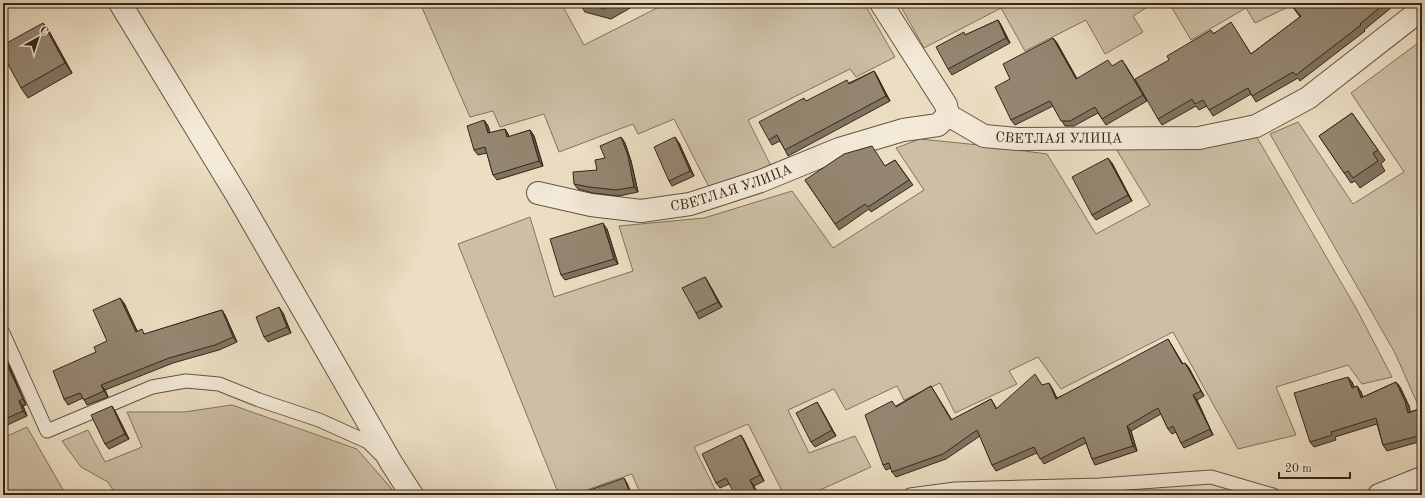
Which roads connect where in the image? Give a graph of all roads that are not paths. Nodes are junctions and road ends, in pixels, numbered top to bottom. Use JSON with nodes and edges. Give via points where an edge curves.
{"nodes":[{"id":1,"x":120,"y":3,"type":"edge"},
{"id":2,"x":881,"y":3,"type":"edge"},
{"id":3,"x":1422,"y":9,"type":"edge"},
{"id":4,"x":948,"y":115,"type":"junction"},
{"id":5,"x":538,"y":193,"type":"dead end"},
{"id":6,"x":3,"y":333,"type":"edge"},
{"id":7,"x":392,"y":464,"type":"junction"},
{"id":8,"x":1422,"y":478,"type":"edge"},
{"id":9,"x":412,"y":495,"type":"edge"},
{"id":10,"x":910,"y":495,"type":"edge"},
{"id":11,"x":1273,"y":495,"type":"edge"},
{"id":12,"x":1379,"y":495,"type":"edge"}],
"edges":[{"from":1,"to":7,"type":"street","via":[[238,197]]},
{"from":2,"to":4,"type":"street","via":[[946,105]]},
{"from":3,"to":4,"type":"street","name":"СВЕТЛАЯ УЛИЦА","via":[[1308,98],[1256,126],[1200,138],[1017,140],[984,136]]},
{"from":4,"to":5,"type":"street","name":"СВЕТЛАЯ УЛИЦА","via":[[938,125],[903,130],[839,149],[761,181],[690,204],[641,211],[590,205]]},
{"from":6,"to":7,"type":"lane","via":[[47,431],[152,387],[186,381],[219,384],[319,420],[368,442]]},
{"from":7,"to":9,"type":"street"},
{"from":8,"to":12,"type":"street"},
{"from":10,"to":11,"type":"lane","via":[[955,489],[1100,485],[1210,477]]}]}
